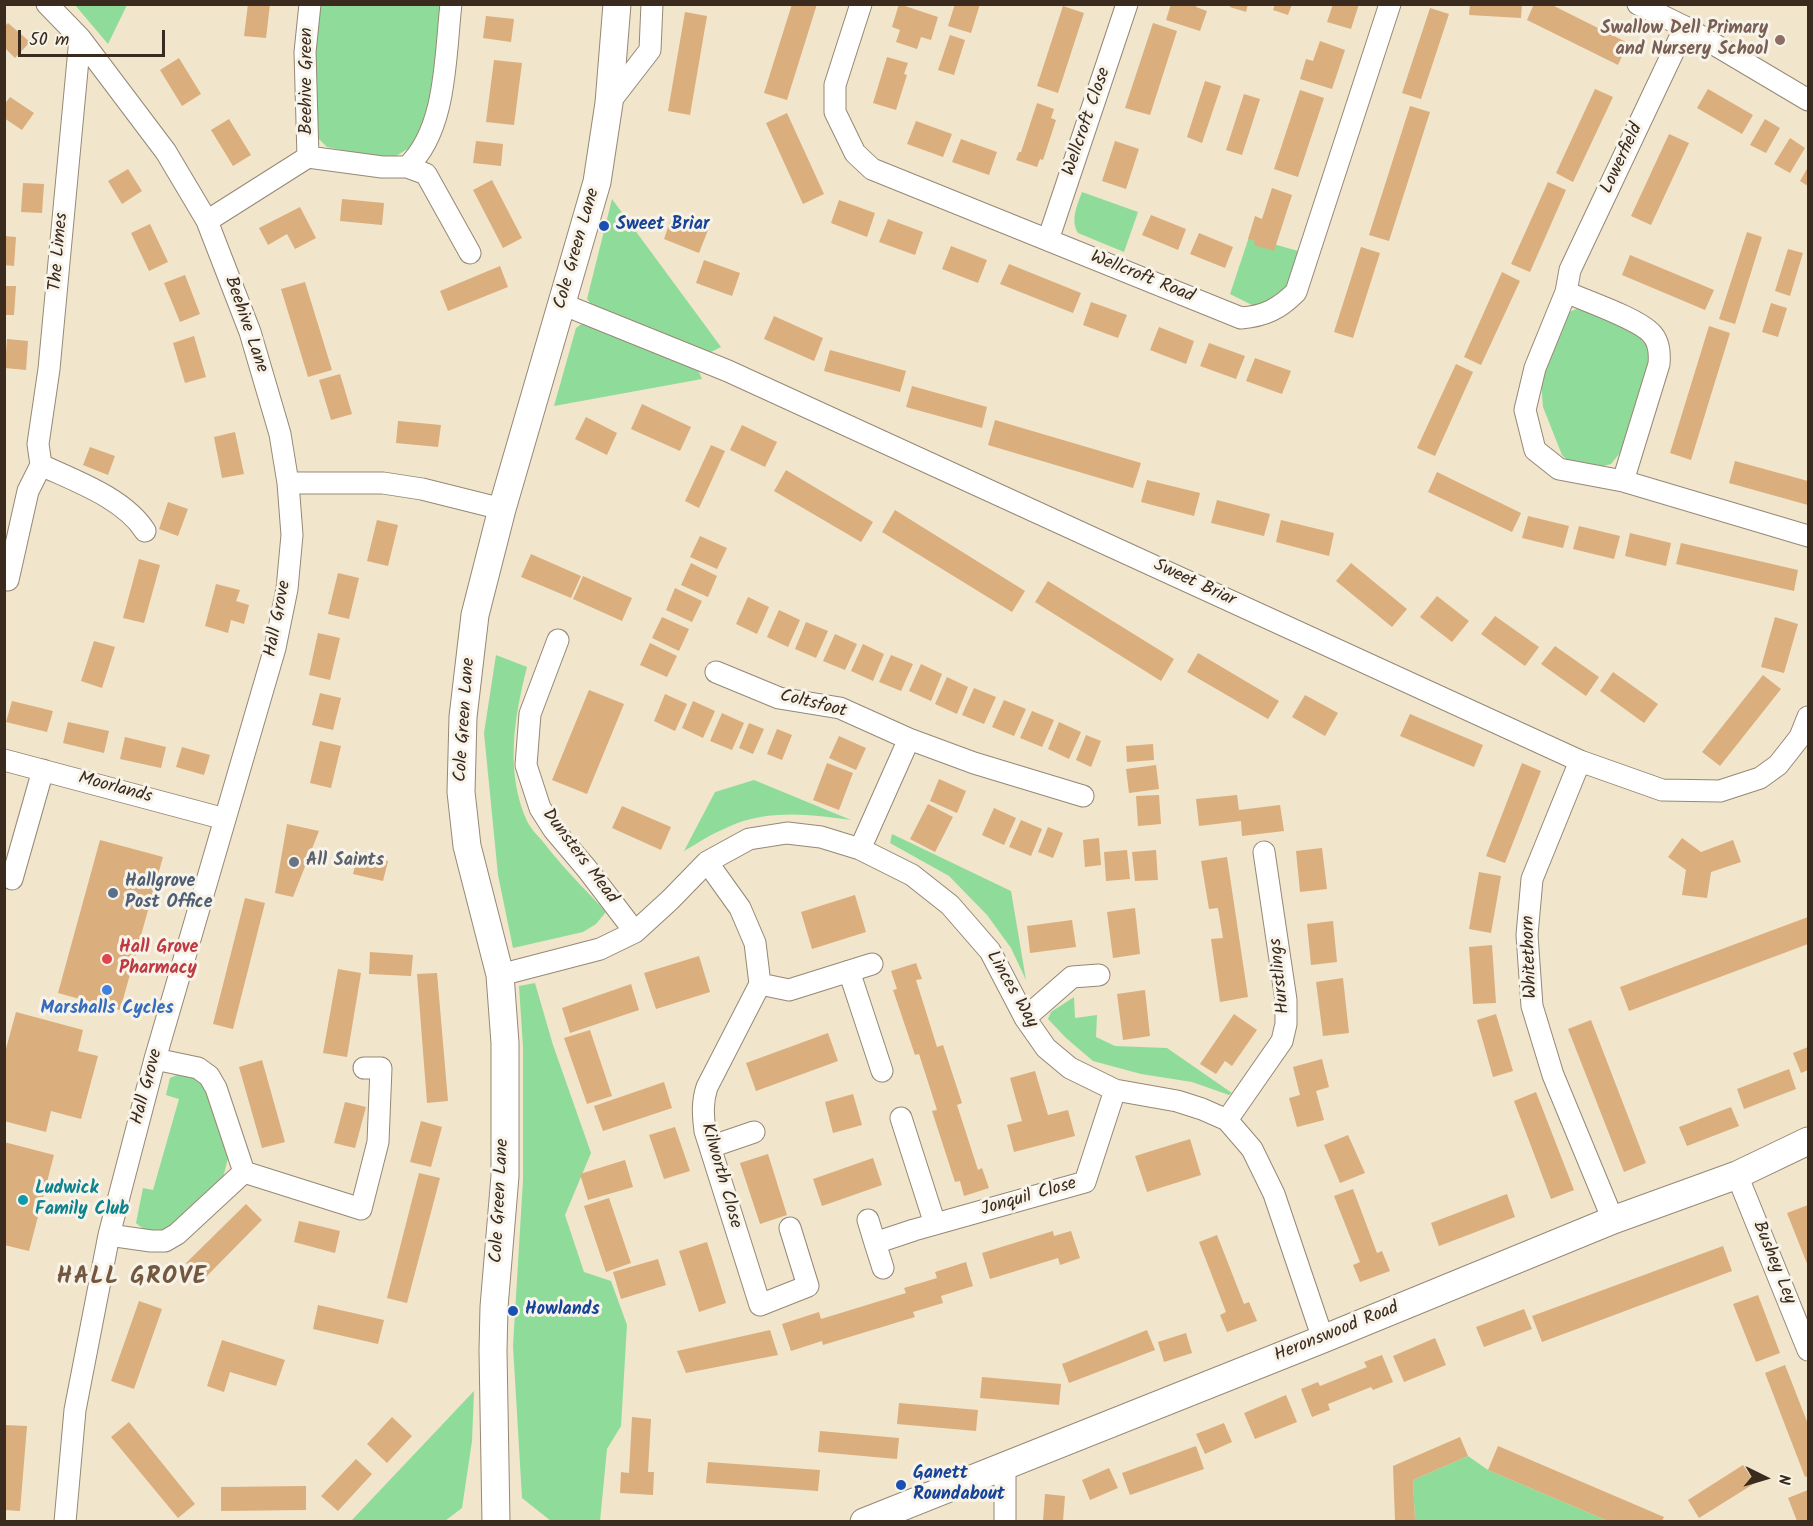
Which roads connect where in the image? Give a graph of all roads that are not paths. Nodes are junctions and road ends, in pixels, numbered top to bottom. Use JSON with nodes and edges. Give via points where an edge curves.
{"nodes":[{"id":1,"x":46,"y":4,"type":"edge"},
{"id":2,"x":310,"y":4,"type":"edge"},
{"id":3,"x":450,"y":4,"type":"edge"},
{"id":4,"x":617,"y":4,"type":"edge"},
{"id":5,"x":652,"y":4,"type":"edge"},
{"id":6,"x":861,"y":4,"type":"edge"},
{"id":7,"x":1127,"y":4,"type":"edge"},
{"id":8,"x":1390,"y":4,"type":"edge"},
{"id":9,"x":1638,"y":4,"type":"edge"},
{"id":10,"x":1685,"y":27,"type":"junction"},
{"id":11,"x":80,"y":38,"type":"junction"},
{"id":12,"x":1809,"y":100,"type":"edge"},
{"id":13,"x":609,"y":103,"type":"junction"},
{"id":14,"x":308,"y":157,"type":"junction"},
{"id":15,"x":407,"y":167,"type":"junction"},
{"id":16,"x":207,"y":221,"type":"junction"},
{"id":17,"x":1048,"y":240,"type":"junction"},
{"id":18,"x":470,"y":253,"type":"dead end"},
{"id":19,"x":1566,"y":292,"type":"junction"},
{"id":20,"x":562,"y":304,"type":"junction"},
{"id":21,"x":41,"y":465,"type":"junction"},
{"id":22,"x":1623,"y":480,"type":"junction"},
{"id":23,"x":288,"y":483,"type":"junction"},
{"id":24,"x":502,"y":509,"type":"junction"},
{"id":25,"x":145,"y":531,"type":"dead end"},
{"id":26,"x":1809,"y":536,"type":"edge"},
{"id":27,"x":8,"y":580,"type":"dead end"},
{"id":28,"x":558,"y":640,"type":"dead end"},
{"id":29,"x":716,"y":672,"type":"dead end"},
{"id":30,"x":1809,"y":717,"type":"edge"},
{"id":31,"x":909,"y":739,"type":"junction"},
{"id":32,"x":4,"y":760,"type":"edge"},
{"id":33,"x":1580,"y":761,"type":"junction"},
{"id":34,"x":43,"y":770,"type":"junction"},
{"id":35,"x":1083,"y":796,"type":"dead end"},
{"id":36,"x":225,"y":819,"type":"junction"},
{"id":37,"x":860,"y":849,"type":"junction"},
{"id":38,"x":1264,"y":852,"type":"dead end"},
{"id":39,"x":707,"y":862,"type":"junction"},
{"id":40,"x":12,"y":879,"type":"dead end"},
{"id":41,"x":635,"y":932,"type":"junction"},
{"id":42,"x":872,"y":964,"type":"dead end"},
{"id":43,"x":849,"y":971,"type":"junction"},
{"id":44,"x":500,"y":975,"type":"junction"},
{"id":45,"x":1099,"y":975,"type":"dead end"},
{"id":46,"x":760,"y":984,"type":"junction"},
{"id":47,"x":1025,"y":1018,"type":"junction"},
{"id":48,"x":155,"y":1059,"type":"junction"},
{"id":49,"x":364,"y":1068,"type":"dead end"},
{"id":50,"x":882,"y":1071,"type":"dead end"},
{"id":51,"x":1115,"y":1090,"type":"junction"},
{"id":52,"x":901,"y":1118,"type":"dead end"},
{"id":53,"x":1227,"y":1120,"type":"junction"},
{"id":54,"x":754,"y":1132,"type":"dead end"},
{"id":55,"x":1809,"y":1141,"type":"edge"},
{"id":56,"x":710,"y":1148,"type":"junction"},
{"id":57,"x":244,"y":1172,"type":"junction"},
{"id":58,"x":1737,"y":1175,"type":"junction"},
{"id":59,"x":868,"y":1220,"type":"dead end"},
{"id":60,"x":1613,"y":1220,"type":"junction"},
{"id":61,"x":935,"y":1224,"type":"junction"},
{"id":62,"x":790,"y":1228,"type":"dead end"},
{"id":63,"x":109,"y":1235,"type":"junction"},
{"id":64,"x":875,"y":1243,"type":"junction"},
{"id":65,"x":883,"y":1268,"type":"dead end"},
{"id":66,"x":1323,"y":1340,"type":"junction"},
{"id":67,"x":1809,"y":1350,"type":"edge"},
{"id":68,"x":1005,"y":1465,"type":"junction"},
{"id":69,"x":65,"y":1521,"type":"edge"},
{"id":70,"x":496,"y":1521,"type":"edge"},
{"id":71,"x":864,"y":1521,"type":"edge"},
{"id":72,"x":1005,"y":1521,"type":"edge"}],
"edges":[{"from":1,"to":11,"type":"street","name":"Beehive Lane"},
{"from":2,"to":14,"type":"street","name":"Beehive Green","via":[[305,52]]},
{"from":3,"to":15,"type":"street","via":[[440,104],[418,157]]},
{"from":4,"to":13,"type":"street","name":"Cole Green Lane"},
{"from":5,"to":13,"type":"street","via":[[650,50]]},
{"from":6,"to":17,"type":"street","name":"Wellcroft Road","via":[[835,84],[835,112],[855,153],[872,169]]},
{"from":7,"to":17,"type":"street","name":"Wellcroft Close"},
{"from":8,"to":17,"type":"street","name":"Wellcroft Road","via":[[1296,292],[1283,305],[1241,318]]},
{"from":9,"to":10,"type":"street"},
{"from":10,"to":12,"type":"street"},
{"from":10,"to":19,"type":"street","name":"Lowerfield","via":[[1570,270]]},
{"from":11,"to":16,"type":"street","name":"Beehive Lane","via":[[166,152]]},
{"from":11,"to":21,"type":"street","name":"The Limes","via":[[49,369],[38,444]]},
{"from":13,"to":20,"type":"street","name":"Cole Green Lane","via":[[597,182]]},
{"from":14,"to":15,"type":"street","name":"Beehive Green"},
{"from":14,"to":16,"type":"street","name":"Beehive Green"},
{"from":15,"to":18,"type":"street","via":[[426,174]]},
{"from":16,"to":23,"type":"street","name":"Beehive Lane","via":[[250,332],[280,434]]},
{"from":19,"to":22,"type":"street","via":[[1641,324],[1653,334],[1660,350]]},
{"from":19,"to":22,"type":"street","name":"Lowerfield","via":[[1535,368],[1525,410],[1535,450],[1559,469]]},
{"from":20,"to":24,"type":"street","name":"Cole Green Lane"},
{"from":20,"to":33,"type":"street","name":"Sweet Briar","via":[[728,371]]},
{"from":21,"to":25,"type":"street","via":[[106,496],[139,521]]},
{"from":21,"to":27,"type":"street","name":"The Limes","via":[[28,490]]},
{"from":22,"to":26,"type":"street","name":"Lowerfield"},
{"from":23,"to":24,"type":"street","via":[[383,483]]},
{"from":23,"to":36,"type":"street","name":"Hall Grove","via":[[292,535],[285,599],[275,648]]},
{"from":24,"to":44,"type":"street","name":"Cole Green Lane","via":[[475,615],[463,717],[462,792],[467,846]]},
{"from":28,"to":41,"type":"street","name":"Dunsters Mead","via":[[530,714],[526,765],[540,808],[554,830]]},
{"from":29,"to":31,"type":"street","name":"Coltsfoot","via":[[779,698],[840,708]]},
{"from":30,"to":33,"type":"street","name":"Sweet Briar","via":[[1800,737],[1778,765],[1760,778],[1720,791],[1662,790]]},
{"from":31,"to":35,"type":"street","name":"Coltsfoot"},
{"from":31,"to":37,"type":"street"},
{"from":32,"to":34,"type":"street","name":"Moorlands"},
{"from":33,"to":60,"type":"street","name":"Whitethorn","via":[[1532,879],[1527,935],[1532,1006],[1553,1075]]},
{"from":34,"to":36,"type":"street","name":"Moorlands"},
{"from":34,"to":40,"type":"street"},
{"from":36,"to":48,"type":"street","name":"Hall Grove"},
{"from":37,"to":39,"type":"street","name":"Linces Way","via":[[821,837],[787,833],[749,839]]},
{"from":37,"to":47,"type":"street","name":"Linces Way","via":[[912,875],[950,905],[990,951]]},
{"from":38,"to":53,"type":"street","name":"Hurstlings","via":[[1286,999],[1286,1024],[1282,1041]]},
{"from":39,"to":41,"type":"street","name":"Linces Way"},
{"from":39,"to":46,"type":"street","via":[[740,908],[755,943]]},
{"from":41,"to":44,"type":"street","name":"Linces Way","via":[[600,949]]},
{"from":42,"to":43,"type":"street"},
{"from":43,"to":46,"type":"street","via":[[789,990]]},
{"from":43,"to":50,"type":"street"},
{"from":44,"to":70,"type":"street","name":"Cole Green Lane","via":[[505,1042],[505,1176],[494,1307]]},
{"from":45,"to":47,"type":"street","via":[[1072,977]]},
{"from":46,"to":56,"type":"street","name":"Kilworth Close","via":[[703,1100]]},
{"from":47,"to":51,"type":"street","name":"Linces Way","via":[[1046,1048],[1070,1068]]},
{"from":48,"to":57,"type":"street","via":[[198,1068],[209,1076]]},
{"from":48,"to":63,"type":"street","name":"Hall Grove"},
{"from":49,"to":57,"type":"street","via":[[381,1068],[378,1142],[361,1209]]},
{"from":51,"to":53,"type":"street","name":"Linces Way","via":[[1177,1101]]},
{"from":51,"to":61,"type":"street","name":"Jonquil Close","via":[[1085,1182]]},
{"from":52,"to":61,"type":"street"},
{"from":53,"to":66,"type":"street","name":"Linces Way","via":[[1252,1149],[1274,1194]]},
{"from":54,"to":56,"type":"street"},
{"from":55,"to":58,"type":"street","name":"Heronswood Road"},
{"from":56,"to":62,"type":"street","name":"Kilworth Close","via":[[760,1305],[808,1286]]},
{"from":57,"to":63,"type":"street","via":[[165,1241]]},
{"from":58,"to":60,"type":"street","name":"Heronswood Road"},
{"from":58,"to":67,"type":"street","name":"Bushey Ley"},
{"from":59,"to":64,"type":"street"},
{"from":60,"to":66,"type":"street","name":"Heronswood Road"},
{"from":61,"to":64,"type":"street","name":"Jonquil Close"},
{"from":63,"to":69,"type":"street","name":"Hall Grove","via":[[75,1410]]},
{"from":64,"to":65,"type":"street"},
{"from":66,"to":68,"type":"street","name":"Heronswood Road"},
{"from":68,"to":71,"type":"street","name":"Heronswood Road"},
{"from":68,"to":72,"type":"street"}]}
